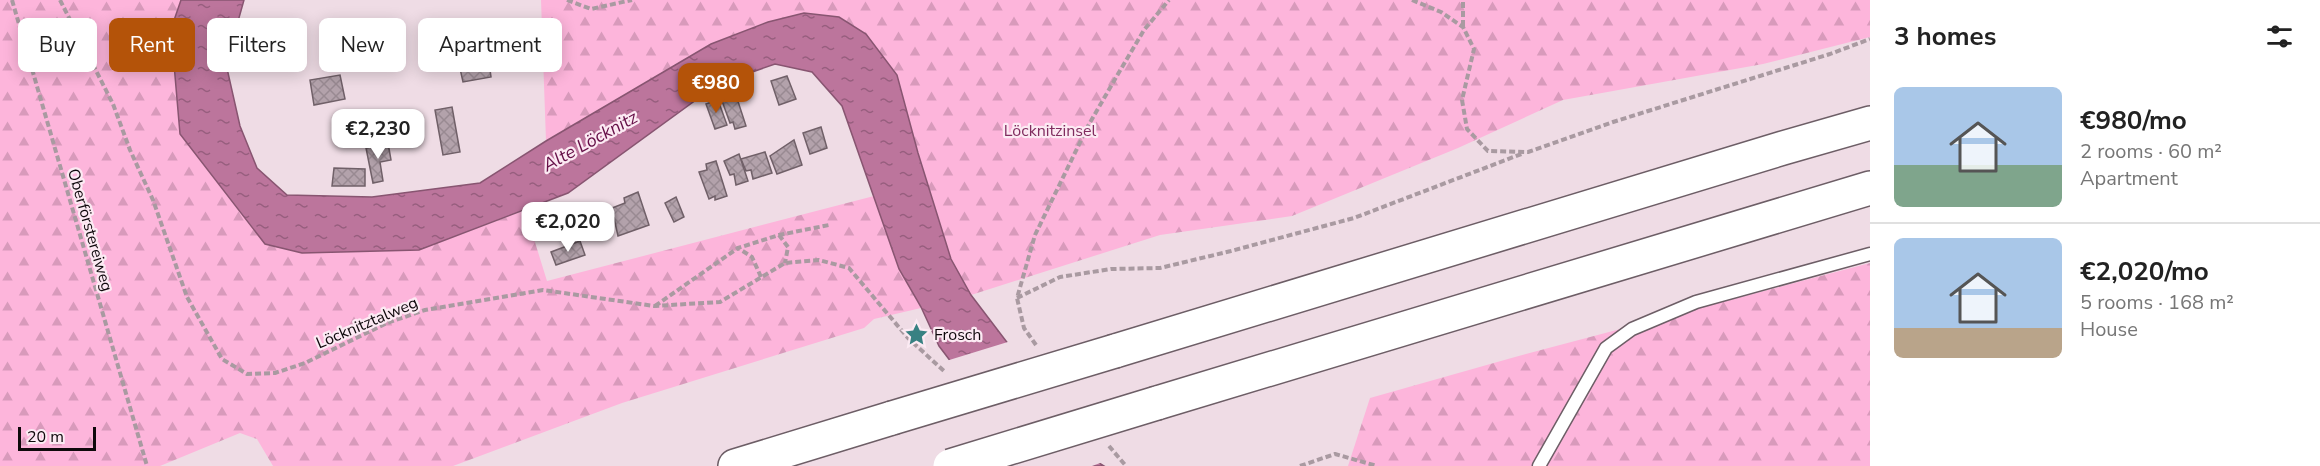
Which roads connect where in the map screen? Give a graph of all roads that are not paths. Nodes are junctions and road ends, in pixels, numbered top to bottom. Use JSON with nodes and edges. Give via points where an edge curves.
{"nodes":[{"id":1,"x":1870,"y":123,"type":"edge"},
{"id":2,"x":1870,"y":188,"type":"edge"},
{"id":3,"x":1870,"y":254,"type":"edge"},
{"id":4,"x":735,"y":466,"type":"edge"},
{"id":5,"x":950,"y":466,"type":"edge"},
{"id":6,"x":1539,"y":466,"type":"edge"}],
"edges":[{"from":1,"to":4,"type":"highway","bridge":true},
{"from":2,"to":5,"type":"highway","bridge":true},
{"from":3,"to":6,"type":"lane","via":[[1696,302],[1632,329],[1606,348]]}]}
